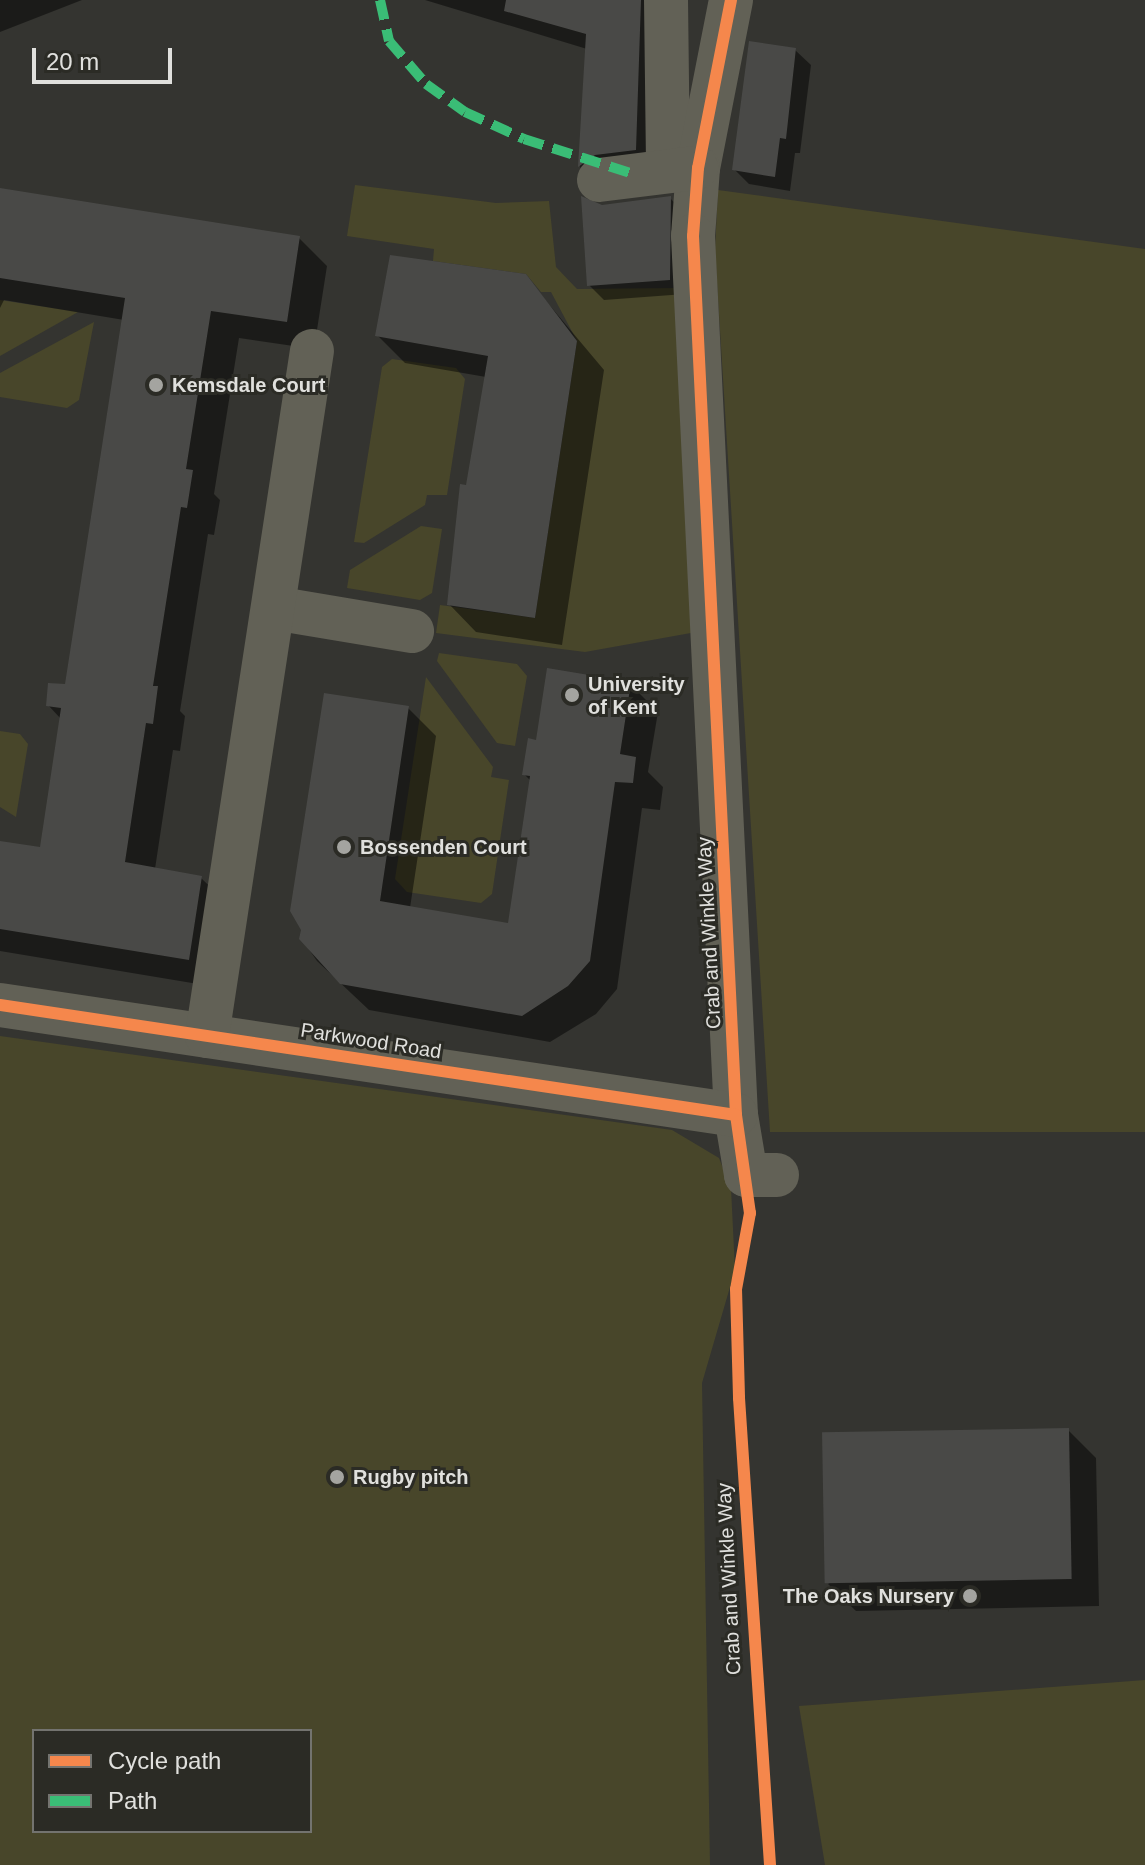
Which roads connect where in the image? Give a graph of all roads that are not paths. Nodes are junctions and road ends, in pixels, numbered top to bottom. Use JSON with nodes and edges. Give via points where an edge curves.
{"nodes":[{"id":1,"x":666,"y":0,"type":"edge"},
{"id":2,"x":731,"y":0,"type":"edge"},
{"id":3,"x":683,"y":170,"type":"junction"},
{"id":4,"x":599,"y":180,"type":"dead end"},
{"id":5,"x":312,"y":351,"type":"dead end"},
{"id":6,"x":274,"y":608,"type":"junction"},
{"id":7,"x":412,"y":631,"type":"dead end"},
{"id":8,"x":0,"y":1005,"type":"edge"},
{"id":9,"x":207,"y":1036,"type":"junction"},
{"id":10,"x":736,"y":1115,"type":"junction"},
{"id":11,"x":762,"y":1175,"type":"dead end"}],
"edges":[{"from":1,"to":3,"type":"street"},
{"from":2,"to":3,"type":"street","name":"Crab and Winkle Way"},
{"from":3,"to":4,"type":"street"},
{"from":3,"to":10,"type":"street","name":"Crab and Winkle Way","via":[[693,236]]},
{"from":5,"to":6,"type":"street"},
{"from":6,"to":7,"type":"street"},
{"from":6,"to":9,"type":"street"},
{"from":8,"to":9,"type":"street","name":"Parkwood Road"},
{"from":9,"to":10,"type":"street","name":"Parkwood Road"},
{"from":10,"to":11,"type":"street","name":"Crab and Winkle Way"}]}
